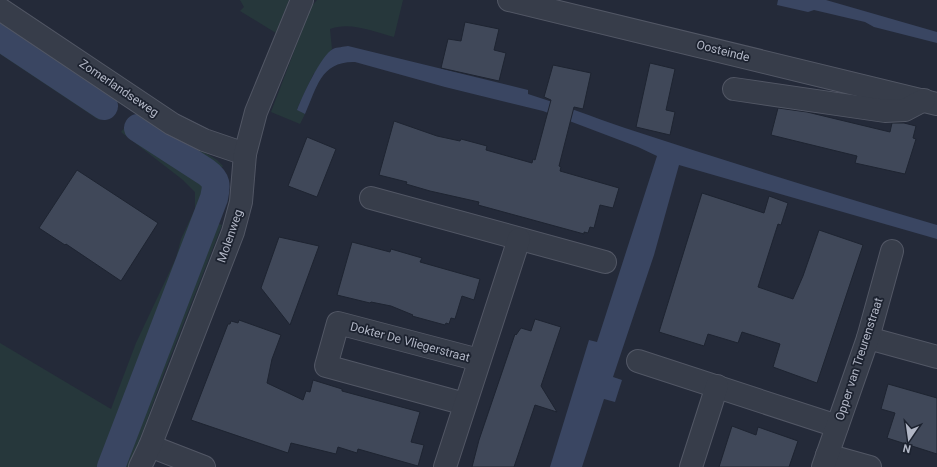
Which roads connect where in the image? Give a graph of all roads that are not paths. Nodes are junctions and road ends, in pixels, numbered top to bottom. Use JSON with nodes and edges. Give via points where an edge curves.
{"nodes":[{"id":1,"x":302,"y":0,"type":"edge"},
{"id":2,"x":509,"y":0,"type":"edge"},
{"id":3,"x":0,"y":9,"type":"edge"},
{"id":4,"x":734,"y":89,"type":"dead end"},
{"id":5,"x":930,"y":102,"type":"edge"},
{"id":6,"x":245,"y":154,"type":"junction"},
{"id":7,"x":370,"y":198,"type":"dead end"},
{"id":8,"x":519,"y":239,"type":"junction"},
{"id":9,"x":892,"y":251,"type":"dead end"},
{"id":10,"x":605,"y":262,"type":"dead end"},
{"id":11,"x":868,"y":338,"type":"junction"},
{"id":12,"x":937,"y":357,"type":"edge"},
{"id":13,"x":479,"y":360,"type":"junction"},
{"id":14,"x":638,"y":362,"type":"dead end"},
{"id":15,"x":717,"y":386,"type":"junction"},
{"id":16,"x":465,"y":404,"type":"junction"},
{"id":17,"x":836,"y":426,"type":"junction"},
{"id":18,"x":150,"y":446,"type":"junction"},
{"id":19,"x":825,"y":461,"type":"edge"},
{"id":20,"x":140,"y":467,"type":"edge"},
{"id":21,"x":204,"y":467,"type":"edge"},
{"id":22,"x":445,"y":467,"type":"edge"},
{"id":23,"x":691,"y":467,"type":"edge"},
{"id":24,"x":870,"y":467,"type":"edge"}],
"edges":[{"from":1,"to":6,"type":"street","name":"Molenweg","via":[[256,112]]},
{"from":2,"to":5,"type":"street","name":"Oosteinde"},
{"from":3,"to":6,"type":"street","name":"Zomerlandseweg","via":[[172,124],[204,140]]},
{"from":4,"to":5,"type":"street","via":[[885,111],[905,110]]},
{"from":6,"to":18,"type":"street","name":"Molenweg","via":[[241,202],[233,232]]},
{"from":7,"to":8,"type":"street"},
{"from":8,"to":10,"type":"street"},
{"from":8,"to":13,"type":"street","name":"Dokter De Vliegerstraat"},
{"from":9,"to":11,"type":"street","name":"Opper van Treurenstraat"},
{"from":11,"to":12,"type":"street"},
{"from":11,"to":17,"type":"street","name":"Opper van Treurenstraat"},
{"from":13,"to":16,"type":"street","name":"Dokter De Vliegerstraat"},
{"from":13,"to":16,"type":"street","name":"Dokter De Vliegerstraat","via":[[338,322],[326,366]]},
{"from":14,"to":15,"type":"street"},
{"from":15,"to":17,"type":"street"},
{"from":15,"to":23,"type":"street"},
{"from":16,"to":22,"type":"street","name":"Dokter De Vliegerstraat"},
{"from":17,"to":19,"type":"street","name":"Opper van Treurenstraat"},
{"from":18,"to":20,"type":"street","name":"Molenweg"},
{"from":18,"to":21,"type":"street"},
{"from":19,"to":24,"type":"street"}]}
